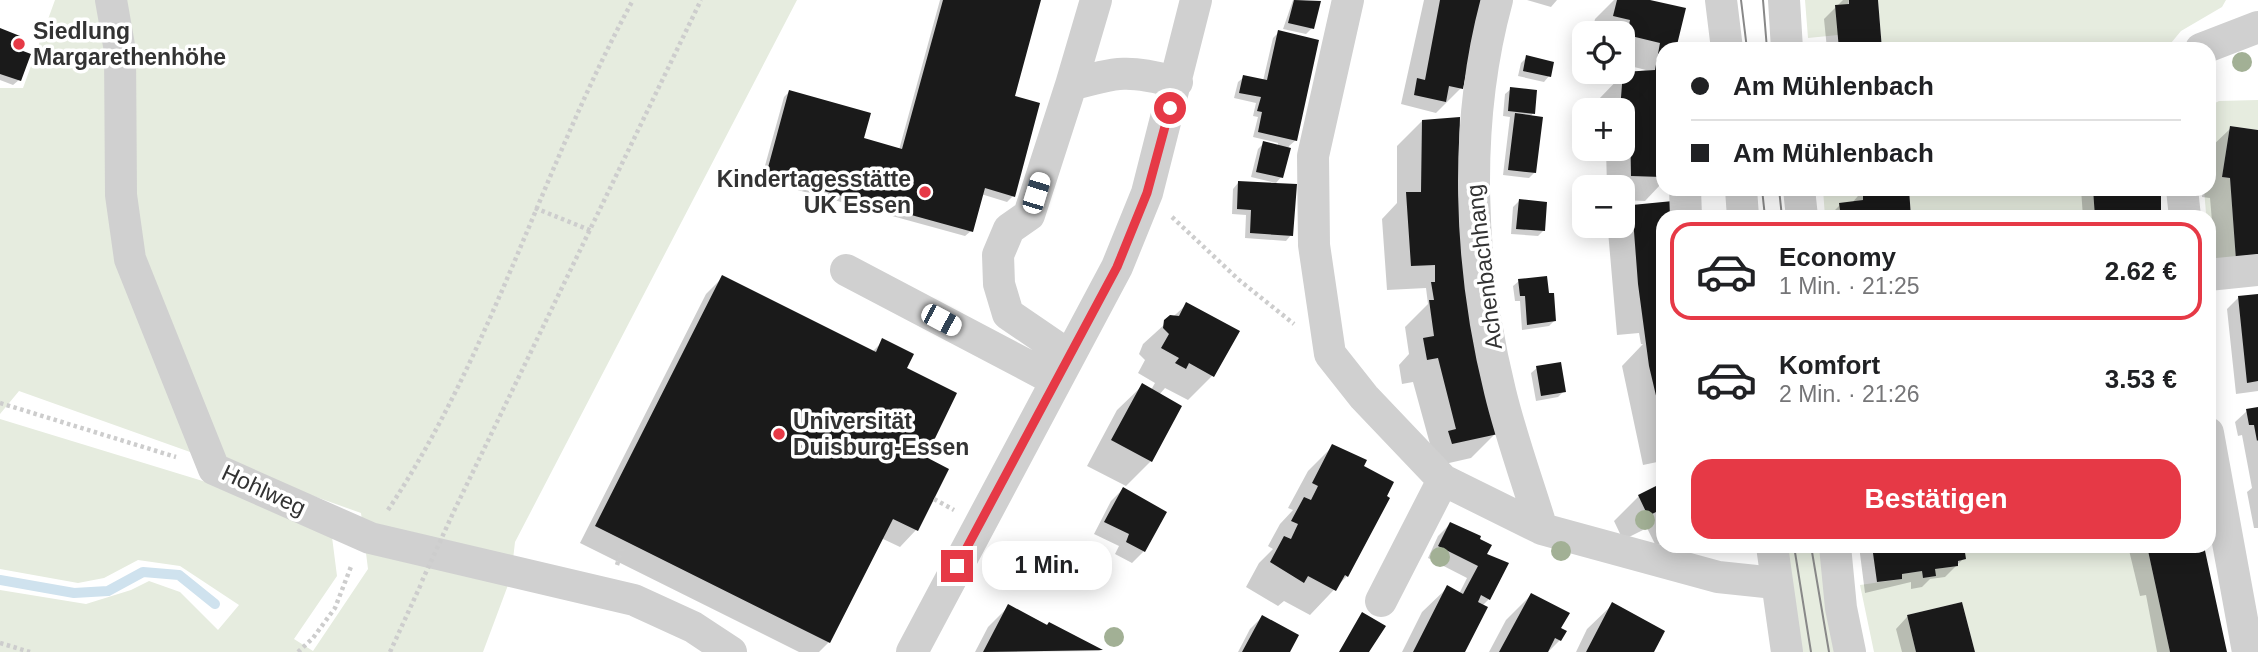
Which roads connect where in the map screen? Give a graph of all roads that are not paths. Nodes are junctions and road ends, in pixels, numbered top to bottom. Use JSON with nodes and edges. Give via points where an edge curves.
{"nodes":[{"id":1,"x":111,"y":0,"type":"edge"},
{"id":2,"x":1096,"y":0,"type":"edge"},
{"id":3,"x":1196,"y":0,"type":"edge"},
{"id":4,"x":1348,"y":0,"type":"edge"},
{"id":5,"x":1497,"y":0,"type":"edge"},
{"id":6,"x":1721,"y":0,"type":"edge"},
{"id":7,"x":1784,"y":0,"type":"edge"},
{"id":8,"x":2258,"y":26,"type":"edge"},
{"id":9,"x":1726,"y":42,"type":"edge"},
{"id":10,"x":1787,"y":42,"type":"edge"},
{"id":11,"x":2216,"y":43,"type":"edge"},
{"id":12,"x":1177,"y":82,"type":"junction"},
{"id":13,"x":1071,"y":85,"type":"junction"},
{"id":14,"x":846,"y":270,"type":"dead end"},
{"id":15,"x":2258,"y":270,"type":"edge"},
{"id":16,"x":2216,"y":274,"type":"edge"},
{"id":17,"x":1061,"y":367,"type":"junction"},
{"id":18,"x":2216,"y":469,"type":"edge"},
{"id":19,"x":1443,"y":480,"type":"junction"},
{"id":20,"x":1542,"y":528,"type":"junction"},
{"id":21,"x":1773,"y":553,"type":"edge"},
{"id":22,"x":1836,"y":553,"type":"edge"},
{"id":23,"x":1775,"y":583,"type":"junction"},
{"id":24,"x":1381,"y":601,"type":"dead end"},
{"id":25,"x":2250,"y":620,"type":"edge"},
{"id":26,"x":731,"y":652,"type":"edge"},
{"id":27,"x":912,"y":652,"type":"edge"},
{"id":28,"x":1787,"y":652,"type":"edge"},
{"id":29,"x":1850,"y":652,"type":"edge"},
{"id":30,"x":2248,"y":652,"type":"edge"}],
"edges":[{"from":1,"to":26,"type":"street","name":"Hohlweg","via":[[120,51],[121,195],[130,259],[214,469],[370,538],[634,600],[693,627]]},
{"from":2,"to":13,"type":"street"},
{"from":3,"to":12,"type":"street"},
{"from":4,"to":19,"type":"street","via":[[1313,156],[1314,245],[1330,354]]},
{"from":5,"to":20,"type":"street","name":"Achenbachhang","via":[[1483,51],[1473,176],[1483,292],[1500,390]]},
{"from":6,"to":9,"type":"street"},
{"from":7,"to":10,"type":"street"},
{"from":8,"to":11,"type":"street"},
{"from":12,"to":13,"type":"street","via":[[1116,72]]},
{"from":12,"to":17,"type":"street","via":[[1147,193],[1117,267]]},
{"from":13,"to":17,"type":"street","via":[[1029,215],[1009,229],[998,255],[999,285],[1008,314]]},
{"from":14,"to":17,"type":"street"},
{"from":15,"to":16,"type":"street"},
{"from":17,"to":27,"type":"street"},
{"from":18,"to":25,"type":"street"},
{"from":19,"to":20,"type":"street"},
{"from":19,"to":24,"type":"street"},
{"from":20,"to":23,"type":"street","via":[[1718,577]]},
{"from":21,"to":23,"type":"street"},
{"from":22,"to":29,"type":"street"},
{"from":23,"to":28,"type":"street"},
{"from":25,"to":30,"type":"street"}]}
